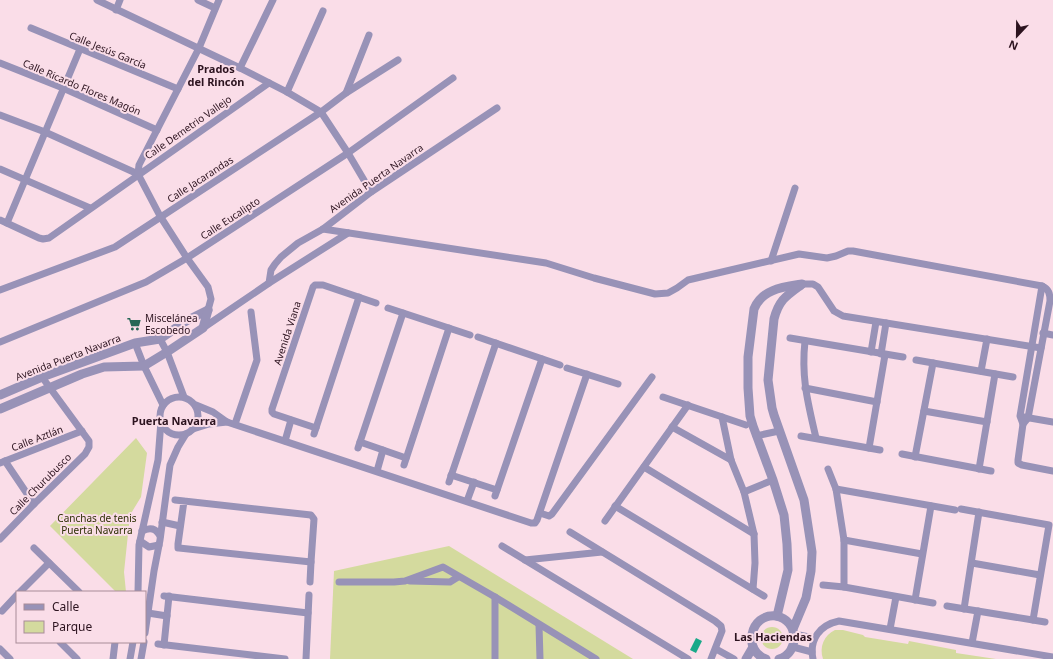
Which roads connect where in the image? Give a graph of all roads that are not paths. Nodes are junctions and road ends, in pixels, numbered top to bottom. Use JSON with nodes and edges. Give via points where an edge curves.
{"nodes":[{"id":1,"x":96,"y":0,"type":"edge"},
{"id":2,"x":120,"y":0,"type":"edge"},
{"id":3,"x":198,"y":0,"type":"edge"},
{"id":4,"x":219,"y":0,"type":"edge"},
{"id":5,"x":273,"y":0,"type":"edge"},
{"id":6,"x":215,"y":8,"type":"junction"},
{"id":7,"x":116,"y":10,"type":"junction"},
{"id":8,"x":323,"y":11,"type":"dead end"},
{"id":9,"x":31,"y":28,"type":"dead end"},
{"id":10,"x":369,"y":35,"type":"dead end"},
{"id":11,"x":198,"y":48,"type":"junction"},
{"id":12,"x":80,"y":49,"type":"junction"},
{"id":13,"x":398,"y":60,"type":"dead end"},
{"id":14,"x":0,"y":63,"type":"edge"},
{"id":15,"x":240,"y":68,"type":"junction"},
{"id":16,"x":453,"y":78,"type":"dead end"},
{"id":17,"x":269,"y":83,"type":"junction"},
{"id":18,"x":63,"y":88,"type":"junction"},
{"id":19,"x":178,"y":89,"type":"junction"},
{"id":20,"x":287,"y":92,"type":"junction"},
{"id":21,"x":346,"y":93,"type":"junction"},
{"id":22,"x":498,"y":108,"type":"dead end"},
{"id":23,"x":321,"y":112,"type":"junction"},
{"id":24,"x":0,"y":115,"type":"edge"},
{"id":25,"x":157,"y":130,"type":"junction"},
{"id":26,"x":45,"y":132,"type":"junction"},
{"id":27,"x":348,"y":153,"type":"junction"},
{"id":28,"x":0,"y":169,"type":"edge"},
{"id":29,"x":138,"y":174,"type":"junction"},
{"id":30,"x":25,"y":179,"type":"junction"},
{"id":31,"x":795,"y":188,"type":"dead end"},
{"id":32,"x":371,"y":192,"type":"junction"},
{"id":33,"x":90,"y":208,"type":"junction"},
{"id":34,"x":160,"y":216,"type":"junction"},
{"id":35,"x":3,"y":222,"type":"edge"},
{"id":36,"x":323,"y":229,"type":"junction"},
{"id":37,"x":348,"y":233,"type":"junction"},
{"id":38,"x":187,"y":258,"type":"junction"},
{"id":39,"x":771,"y":261,"type":"junction"},
{"id":40,"x":269,"y":283,"type":"junction"},
{"id":41,"x":802,"y":284,"type":"junction"},
{"id":42,"x":1042,"y":286,"type":"junction"},
{"id":43,"x":0,"y":290,"type":"edge"},
{"id":44,"x":359,"y":297,"type":"junction"},
{"id":45,"x":376,"y":303,"type":"dead end"},
{"id":46,"x":388,"y":308,"type":"dead end"},
{"id":47,"x":208,"y":310,"type":"junction"},
{"id":48,"x":251,"y":312,"type":"dead end"},
{"id":49,"x":403,"y":313,"type":"junction"},
{"id":50,"x":876,"y":322,"type":"junction"},
{"id":51,"x":886,"y":323,"type":"junction"},
{"id":52,"x":202,"y":328,"type":"junction"},
{"id":53,"x":449,"y":328,"type":"junction"},
{"id":54,"x":1053,"y":329,"type":"edge"},
{"id":55,"x":1044,"y":330,"type":"junction"},
{"id":56,"x":470,"y":335,"type":"dead end"},
{"id":57,"x":1053,"y":335,"type":"edge"},
{"id":58,"x":478,"y":337,"type":"dead end"},
{"id":59,"x":790,"y":338,"type":"dead end"},
{"id":60,"x":160,"y":339,"type":"junction"},
{"id":61,"x":986,"y":339,"type":"junction"},
{"id":62,"x":805,"y":341,"type":"junction"},
{"id":63,"x":0,"y":342,"type":"edge"},
{"id":64,"x":134,"y":343,"type":"junction"},
{"id":65,"x":496,"y":343,"type":"junction"},
{"id":66,"x":1032,"y":347,"type":"junction"},
{"id":67,"x":1041,"y":348,"type":"junction"},
{"id":68,"x":167,"y":352,"type":"junction"},
{"id":69,"x":872,"y":352,"type":"junction"},
{"id":70,"x":883,"y":354,"type":"junction"},
{"id":71,"x":903,"y":357,"type":"dead end"},
{"id":72,"x":542,"y":359,"type":"junction"},
{"id":73,"x":916,"y":360,"type":"dead end"},
{"id":74,"x":933,"y":363,"type":"junction"},
{"id":75,"x":144,"y":366,"type":"junction"},
{"id":76,"x":981,"y":371,"type":"junction"},
{"id":77,"x":587,"y":374,"type":"junction"},
{"id":78,"x":995,"y":374,"type":"junction"},
{"id":79,"x":42,"y":377,"type":"junction"},
{"id":80,"x":652,"y":377,"type":"dead end"},
{"id":81,"x":1013,"y":377,"type":"dead end"},
{"id":82,"x":618,"y":384,"type":"dead end"},
{"id":83,"x":50,"y":388,"type":"junction"},
{"id":84,"x":805,"y":388,"type":"junction"},
{"id":85,"x":0,"y":395,"type":"edge"},
{"id":86,"x":184,"y":397,"type":"junction"},
{"id":87,"x":663,"y":397,"type":"dead end"},
{"id":88,"x":877,"y":402,"type":"junction"},
{"id":89,"x":163,"y":405,"type":"junction"},
{"id":90,"x":196,"y":405,"type":"junction"},
{"id":91,"x":688,"y":405,"type":"junction"},
{"id":92,"x":0,"y":409,"type":"edge"},
{"id":93,"x":924,"y":411,"type":"junction"},
{"id":94,"x":722,"y":417,"type":"junction"},
{"id":95,"x":291,"y":420,"type":"junction"},
{"id":96,"x":161,"y":421,"type":"junction"},
{"id":97,"x":1025,"y":421,"type":"junction"},
{"id":98,"x":227,"y":422,"type":"junction"},
{"id":99,"x":987,"y":422,"type":"junction"},
{"id":100,"x":1053,"y":422,"type":"edge"},
{"id":101,"x":235,"y":424,"type":"junction"},
{"id":102,"x":746,"y":425,"type":"dead end"},
{"id":103,"x":672,"y":427,"type":"junction"},
{"id":104,"x":193,"y":429,"type":"junction"},
{"id":105,"x":82,"y":431,"type":"junction"},
{"id":106,"x":780,"y":431,"type":"junction"},
{"id":107,"x":186,"y":434,"type":"junction"},
{"id":108,"x":756,"y":436,"type":"junction"},
{"id":109,"x":801,"y":436,"type":"dead end"},
{"id":110,"x":816,"y":438,"type":"junction"},
{"id":111,"x":285,"y":441,"type":"junction"},
{"id":112,"x":869,"y":448,"type":"junction"},
{"id":113,"x":383,"y":450,"type":"junction"},
{"id":114,"x":880,"y":450,"type":"dead end"},
{"id":115,"x":902,"y":454,"type":"dead end"},
{"id":116,"x":915,"y":457,"type":"junction"},
{"id":117,"x":731,"y":460,"type":"junction"},
{"id":118,"x":2,"y":462,"type":"edge"},
{"id":119,"x":644,"y":467,"type":"junction"},
{"id":120,"x":828,"y":469,"type":"dead end"},
{"id":121,"x":979,"y":469,"type":"junction"},
{"id":122,"x":377,"y":471,"type":"junction"},
{"id":123,"x":991,"y":471,"type":"dead end"},
{"id":124,"x":1053,"y":471,"type":"edge"},
{"id":125,"x":773,"y":480,"type":"junction"},
{"id":126,"x":474,"y":482,"type":"junction"},
{"id":127,"x":836,"y":489,"type":"junction"},
{"id":128,"x":744,"y":492,"type":"junction"},
{"id":129,"x":175,"y":500,"type":"dead end"},
{"id":130,"x":184,"y":501,"type":"junction"},
{"id":131,"x":467,"y":502,"type":"junction"},
{"id":132,"x":34,"y":504,"type":"junction"},
{"id":133,"x":616,"y":506,"type":"junction"},
{"id":134,"x":931,"y":506,"type":"junction"},
{"id":135,"x":979,"y":512,"type":"junction"},
{"id":136,"x":540,"y":513,"type":"junction"},
{"id":137,"x":605,"y":521,"type":"dead end"},
{"id":138,"x":162,"y":522,"type":"junction"},
{"id":139,"x":180,"y":526,"type":"junction"},
{"id":140,"x":1051,"y":526,"type":"edge"},
{"id":141,"x":142,"y":531,"type":"junction"},
{"id":142,"x":570,"y":532,"type":"dead end"},
{"id":143,"x":754,"y":534,"type":"junction"},
{"id":144,"x":160,"y":536,"type":"junction"},
{"id":145,"x":0,"y":538,"type":"edge"},
{"id":146,"x":844,"y":540,"type":"junction"},
{"id":147,"x":140,"y":541,"type":"junction"},
{"id":148,"x":159,"y":545,"type":"junction"},
{"id":149,"x":502,"y":546,"type":"dead end"},
{"id":150,"x":34,"y":548,"type":"dead end"},
{"id":151,"x":602,"y":552,"type":"junction"},
{"id":152,"x":922,"y":554,"type":"junction"},
{"id":153,"x":525,"y":560,"type":"junction"},
{"id":154,"x":311,"y":562,"type":"junction"},
{"id":155,"x":49,"y":563,"type":"junction"},
{"id":156,"x":972,"y":563,"type":"junction"},
{"id":157,"x":1040,"y":575,"type":"junction"},
{"id":158,"x":458,"y":577,"type":"junction"},
{"id":159,"x":405,"y":581,"type":"junction"},
{"id":160,"x":310,"y":582,"type":"dead end"},
{"id":161,"x":339,"y":582,"type":"dead end"},
{"id":162,"x":823,"y":585,"type":"dead end"},
{"id":163,"x":844,"y":586,"type":"junction"},
{"id":164,"x":753,"y":589,"type":"junction"},
{"id":165,"x":21,"y":591,"type":"edge"},
{"id":166,"x":78,"y":591,"type":"edge"},
{"id":167,"x":138,"y":591,"type":"edge"},
{"id":168,"x":309,"y":595,"type":"dead end"},
{"id":169,"x":764,"y":596,"type":"dead end"},
{"id":170,"x":495,"y":597,"type":"junction"},
{"id":171,"x":896,"y":597,"type":"junction"},
{"id":172,"x":16,"y":598,"type":"edge"},
{"id":173,"x":915,"y":600,"type":"junction"},
{"id":174,"x":933,"y":603,"type":"dead end"},
{"id":175,"x":947,"y":606,"type":"dead end"},
{"id":176,"x":964,"y":609,"type":"junction"},
{"id":177,"x":2,"y":611,"type":"dead end"},
{"id":178,"x":978,"y":611,"type":"junction"},
{"id":179,"x":148,"y":613,"type":"junction"},
{"id":180,"x":308,"y":613,"type":"junction"},
{"id":181,"x":167,"y":616,"type":"junction"},
{"id":182,"x":777,"y":616,"type":"junction"},
{"id":183,"x":1033,"y":620,"type":"junction"},
{"id":184,"x":1045,"y":622,"type":"dead end"},
{"id":185,"x":539,"y":624,"type":"junction"},
{"id":186,"x":146,"y":626,"type":"edge"},
{"id":187,"x":890,"y":629,"type":"junction"},
{"id":188,"x":793,"y":631,"type":"junction"},
{"id":189,"x":814,"y":638,"type":"junction"},
{"id":190,"x":61,"y":643,"type":"edge"},
{"id":191,"x":115,"y":643,"type":"edge"},
{"id":192,"x":133,"y":643,"type":"edge"},
{"id":193,"x":144,"y":643,"type":"edge"},
{"id":194,"x":972,"y":643,"type":"junction"},
{"id":195,"x":752,"y":647,"type":"junction"},
{"id":196,"x":793,"y":647,"type":"junction"},
{"id":197,"x":0,"y":649,"type":"edge"},
{"id":198,"x":716,"y":649,"type":"junction"},
{"id":199,"x":813,"y":655,"type":"edge"},
{"id":200,"x":1052,"y":656,"type":"edge"},
{"id":201,"x":10,"y":659,"type":"edge"},
{"id":202,"x":77,"y":659,"type":"edge"},
{"id":203,"x":113,"y":659,"type":"edge"},
{"id":204,"x":130,"y":659,"type":"edge"},
{"id":205,"x":142,"y":659,"type":"edge"},
{"id":206,"x":285,"y":659,"type":"edge"},
{"id":207,"x":306,"y":659,"type":"edge"},
{"id":208,"x":495,"y":659,"type":"edge"},
{"id":209,"x":540,"y":659,"type":"edge"},
{"id":210,"x":596,"y":659,"type":"edge"},
{"id":211,"x":688,"y":659,"type":"edge"},
{"id":212,"x":712,"y":659,"type":"edge"},
{"id":213,"x":734,"y":659,"type":"edge"},
{"id":214,"x":746,"y":659,"type":"edge"},
{"id":215,"x":766,"y":659,"type":"edge"},
{"id":216,"x":779,"y":659,"type":"edge"}],
"edges":[{"from":1,"to":7,"type":"street"},
{"from":2,"to":7,"type":"street"},
{"from":3,"to":6,"type":"street"},
{"from":4,"to":6,"type":"street"},
{"from":5,"to":15,"type":"street"},
{"from":6,"to":11,"type":"street"},
{"from":7,"to":11,"type":"street"},
{"from":8,"to":20,"type":"street"},
{"from":9,"to":12,"type":"street","name":"Calle Jesús García"},
{"from":10,"to":21,"type":"street"},
{"from":11,"to":15,"type":"street"},
{"from":11,"to":19,"type":"street"},
{"from":12,"to":18,"type":"street"},
{"from":12,"to":19,"type":"street","name":"Calle Jesús García"},
{"from":13,"to":21,"type":"street","name":"Calle Jacarandas"},
{"from":14,"to":18,"type":"street","name":"Calle Ricardo Flores Magón"},
{"from":15,"to":17,"type":"street"},
{"from":16,"to":27,"type":"street","name":"Calle Eucalipto"},
{"from":17,"to":20,"type":"street"},
{"from":17,"to":29,"type":"street","name":"Calle Demetrio Vallejo"},
{"from":18,"to":25,"type":"street","name":"Calle Ricardo Flores Magón"},
{"from":18,"to":26,"type":"street"},
{"from":19,"to":25,"type":"street"},
{"from":20,"to":23,"type":"street"},
{"from":21,"to":23,"type":"street","name":"Calle Jacarandas"},
{"from":22,"to":32,"type":"street","name":"Avenida Puerta Navarra"},
{"from":23,"to":27,"type":"street"},
{"from":23,"to":34,"type":"street","name":"Calle Jacarandas"},
{"from":24,"to":26,"type":"street"},
{"from":25,"to":29,"type":"street","via":[[139,165]]},
{"from":26,"to":29,"type":"street"},
{"from":26,"to":30,"type":"street"},
{"from":27,"to":32,"type":"street"},
{"from":27,"to":38,"type":"street","name":"Calle Eucalipto"},
{"from":28,"to":30,"type":"street"},
{"from":29,"to":33,"type":"street","name":"Calle Demetrio Vallejo"},
{"from":29,"to":34,"type":"street"},
{"from":30,"to":33,"type":"street"},
{"from":30,"to":35,"type":"street"},
{"from":31,"to":39,"type":"street"},
{"from":32,"to":36,"type":"street","name":"Avenida Puerta Navarra"},
{"from":33,"to":35,"type":"street","name":"Calle Demetrio Vallejo","via":[[57,234],[43,239]]},
{"from":34,"to":38,"type":"street"},
{"from":34,"to":43,"type":"street","name":"Calle Jacarandas","via":[[115,247]]},
{"from":36,"to":37,"type":"street"},
{"from":36,"to":40,"type":"street","name":"Avenida Puerta Navarra","via":[[298,243],[281,257],[271,270]]},
{"from":37,"to":39,"type":"street","via":[[546,263],[655,294],[668,293],[688,280]]},
{"from":37,"to":40,"type":"street"},
{"from":38,"to":47,"type":"street","via":[[208,286],[211,299]]},
{"from":38,"to":63,"type":"street","name":"Calle Eucalipto","via":[[146,282]]},
{"from":39,"to":42,"type":"street","via":[[799,254],[832,257],[853,251]]},
{"from":40,"to":52,"type":"street"},
{"from":41,"to":50,"type":"street","via":[[818,286],[834,311],[843,316]]},
{"from":41,"to":106,"type":"street","via":[[779,304],[774,319],[768,380],[774,415]]},
{"from":41,"to":108,"type":"street","via":[[770,291],[761,297],[754,309],[748,357],[748,388],[750,416]]},
{"from":42,"to":55,"type":"street","via":[[1050,295]]},
{"from":42,"to":66,"type":"street"},
{"from":44,"to":45,"type":"street","name":"Avenida Viana"},
{"from":44,"to":95,"type":"street","name":"Avenida Viana","via":[[315,431]]},
{"from":44,"to":95,"type":"street","name":"Avenida Viana","via":[[319,284],[313,287],[272,408],[274,414]]},
{"from":46,"to":49,"type":"street"},
{"from":47,"to":52,"type":"street"},
{"from":47,"to":60,"type":"street","name":"Avenida Puerta Navarra"},
{"from":48,"to":101,"type":"street","via":[[257,360]]},
{"from":49,"to":53,"type":"street"},
{"from":49,"to":113,"type":"street","via":[[359,445]]},
{"from":50,"to":51,"type":"street"},
{"from":50,"to":69,"type":"street"},
{"from":51,"to":61,"type":"street"},
{"from":51,"to":70,"type":"street"},
{"from":52,"to":68,"type":"street"},
{"from":53,"to":56,"type":"street"},
{"from":53,"to":113,"type":"street","via":[[405,461]]},
{"from":54,"to":55,"type":"street"},
{"from":55,"to":57,"type":"street"},
{"from":55,"to":67,"type":"street"},
{"from":58,"to":65,"type":"street"},
{"from":59,"to":62,"type":"street"},
{"from":60,"to":64,"type":"street","name":"Avenida Puerta Navarra"},
{"from":60,"to":68,"type":"street"},
{"from":61,"to":66,"type":"street"},
{"from":61,"to":76,"type":"street"},
{"from":62,"to":69,"type":"street"},
{"from":62,"to":84,"type":"street"},
{"from":64,"to":75,"type":"street"},
{"from":64,"to":79,"type":"street","name":"Avenida Puerta Navarra"},
{"from":65,"to":72,"type":"street"},
{"from":65,"to":126,"type":"street","via":[[450,478]]},
{"from":66,"to":67,"type":"street"},
{"from":66,"to":97,"type":"street","via":[[1020,416]]},
{"from":67,"to":97,"type":"street"},
{"from":68,"to":75,"type":"street"},
{"from":68,"to":86,"type":"street"},
{"from":69,"to":70,"type":"street"},
{"from":70,"to":71,"type":"street"},
{"from":70,"to":88,"type":"street"},
{"from":72,"to":77,"type":"street"},
{"from":72,"to":126,"type":"street","via":[[496,493]]},
{"from":73,"to":74,"type":"street"},
{"from":74,"to":76,"type":"street"},
{"from":74,"to":93,"type":"street"},
{"from":75,"to":83,"type":"street","via":[[104,367]]},
{"from":75,"to":89,"type":"street"},
{"from":76,"to":78,"type":"street"},
{"from":77,"to":82,"type":"street"},
{"from":77,"to":136,"type":"street"},
{"from":78,"to":81,"type":"street"},
{"from":78,"to":99,"type":"street"},
{"from":79,"to":83,"type":"street"},
{"from":79,"to":85,"type":"street","name":"Avenida Puerta Navarra"},
{"from":80,"to":136,"type":"street","via":[[552,514],[546,516]]},
{"from":83,"to":92,"type":"street"},
{"from":83,"to":105,"type":"street"},
{"from":84,"to":88,"type":"street"},
{"from":84,"to":110,"type":"street"},
{"from":86,"to":89,"type":"street","via":[[176,396]]},
{"from":86,"to":90,"type":"street"},
{"from":87,"to":91,"type":"street"},
{"from":88,"to":112,"type":"street"},
{"from":89,"to":96,"type":"street"},
{"from":90,"to":98,"type":"street","via":[[213,412]]},
{"from":90,"to":104,"type":"street","via":[[198,418]]},
{"from":91,"to":94,"type":"street"},
{"from":91,"to":103,"type":"street"},
{"from":93,"to":99,"type":"street"},
{"from":93,"to":116,"type":"street"},
{"from":94,"to":102,"type":"street"},
{"from":94,"to":117,"type":"street"},
{"from":95,"to":111,"type":"street"},
{"from":96,"to":107,"type":"street","via":[[164,428],[171,433]]},
{"from":96,"to":141,"type":"street","via":[[158,460]]},
{"from":97,"to":100,"type":"street"},
{"from":97,"to":124,"type":"street","via":[[1018,463]]},
{"from":98,"to":101,"type":"street"},
{"from":98,"to":104,"type":"street"},
{"from":99,"to":121,"type":"street"},
{"from":101,"to":111,"type":"street"},
{"from":103,"to":117,"type":"street"},
{"from":103,"to":119,"type":"street"},
{"from":104,"to":107,"type":"street"},
{"from":105,"to":118,"type":"street","name":"Calle Aztlán"},
{"from":105,"to":132,"type":"street","name":"Calle Churubusco","via":[[89,441],[85,454]]},
{"from":106,"to":108,"type":"street"},
{"from":106,"to":188,"type":"street","via":[[804,500],[812,552],[806,598]]},
{"from":107,"to":138,"type":"street","via":[[170,465]]},
{"from":108,"to":125,"type":"street"},
{"from":109,"to":110,"type":"street"},
{"from":110,"to":112,"type":"street"},
{"from":111,"to":122,"type":"street"},
{"from":112,"to":114,"type":"street"},
{"from":113,"to":122,"type":"street"},
{"from":115,"to":116,"type":"street"},
{"from":116,"to":121,"type":"street"},
{"from":117,"to":128,"type":"street"},
{"from":118,"to":132,"type":"street"},
{"from":119,"to":133,"type":"street"},
{"from":119,"to":143,"type":"street"},
{"from":120,"to":127,"type":"street"},
{"from":121,"to":123,"type":"street"},
{"from":122,"to":131,"type":"street"},
{"from":125,"to":128,"type":"street"},
{"from":125,"to":182,"type":"street","via":[[784,516],[788,570]]},
{"from":126,"to":131,"type":"street"},
{"from":127,"to":134,"type":"street"},
{"from":127,"to":146,"type":"street"},
{"from":128,"to":143,"type":"street"},
{"from":129,"to":130,"type":"street"},
{"from":130,"to":139,"type":"street"},
{"from":130,"to":154,"type":"street","via":[[311,515],[314,519]]},
{"from":131,"to":136,"type":"street","via":[[532,523],[535,523]]},
{"from":132,"to":145,"type":"street","name":"Calle Churubusco"},
{"from":133,"to":137,"type":"street"},
{"from":133,"to":164,"type":"street"},
{"from":134,"to":135,"type":"street"},
{"from":134,"to":152,"type":"street"},
{"from":135,"to":140,"type":"street"},
{"from":135,"to":156,"type":"street"},
{"from":138,"to":139,"type":"street"},
{"from":138,"to":144,"type":"street"},
{"from":139,"to":154,"type":"street","via":[[179,548]]},
{"from":140,"to":157,"type":"street"},
{"from":141,"to":144,"type":"street","via":[[152,528]]},
{"from":141,"to":147,"type":"street"},
{"from":142,"to":151,"type":"street"},
{"from":143,"to":164,"type":"street"},
{"from":144,"to":148,"type":"street"},
{"from":146,"to":152,"type":"street"},
{"from":146,"to":163,"type":"street"},
{"from":147,"to":148,"type":"street","via":[[149,547]]},
{"from":147,"to":167,"type":"street"},
{"from":148,"to":179,"type":"street"},
{"from":149,"to":153,"type":"street"},
{"from":150,"to":155,"type":"street"},
{"from":151,"to":153,"type":"street"},
{"from":151,"to":198,"type":"street","via":[[716,621],[722,631]]},
{"from":152,"to":173,"type":"street"},
{"from":153,"to":211,"type":"street"},
{"from":154,"to":160,"type":"street"},
{"from":155,"to":165,"type":"street"},
{"from":155,"to":166,"type":"street"},
{"from":156,"to":157,"type":"street"},
{"from":156,"to":176,"type":"street"},
{"from":157,"to":183,"type":"street"},
{"from":158,"to":159,"type":"street","via":[[450,582]]},
{"from":158,"to":159,"type":"street","via":[[443,567]]},
{"from":158,"to":170,"type":"street"},
{"from":159,"to":161,"type":"street"},
{"from":162,"to":163,"type":"street"},
{"from":163,"to":171,"type":"street"},
{"from":164,"to":169,"type":"street"},
{"from":168,"to":180,"type":"street"},
{"from":170,"to":185,"type":"street"},
{"from":170,"to":208,"type":"street"},
{"from":171,"to":173,"type":"street"},
{"from":171,"to":187,"type":"street"},
{"from":172,"to":177,"type":"street"},
{"from":173,"to":174,"type":"street"},
{"from":175,"to":176,"type":"street"},
{"from":176,"to":178,"type":"street"},
{"from":178,"to":183,"type":"street"},
{"from":178,"to":194,"type":"street"},
{"from":179,"to":181,"type":"street"},
{"from":179,"to":186,"type":"street"},
{"from":180,"to":181,"type":"street","via":[[167,596]]},
{"from":180,"to":207,"type":"street"},
{"from":181,"to":206,"type":"street","via":[[161,644]]},
{"from":182,"to":188,"type":"street"},
{"from":182,"to":195,"type":"street","via":[[763,618],[753,627]]},
{"from":183,"to":184,"type":"street"},
{"from":185,"to":209,"type":"street"},
{"from":185,"to":210,"type":"street"},
{"from":187,"to":189,"type":"street","via":[[839,621],[825,626]]},
{"from":187,"to":194,"type":"street"},
{"from":188,"to":189,"type":"street"},
{"from":188,"to":196,"type":"street"},
{"from":189,"to":199,"type":"street"},
{"from":190,"to":202,"type":"street"},
{"from":191,"to":203,"type":"street"},
{"from":192,"to":204,"type":"street"},
{"from":193,"to":205,"type":"street"},
{"from":194,"to":200,"type":"street"},
{"from":195,"to":214,"type":"street"},
{"from":195,"to":215,"type":"street"},
{"from":196,"to":199,"type":"street"},
{"from":196,"to":216,"type":"street","via":[[788,654]]},
{"from":197,"to":201,"type":"street"},
{"from":198,"to":212,"type":"street"},
{"from":198,"to":213,"type":"street"}]}
